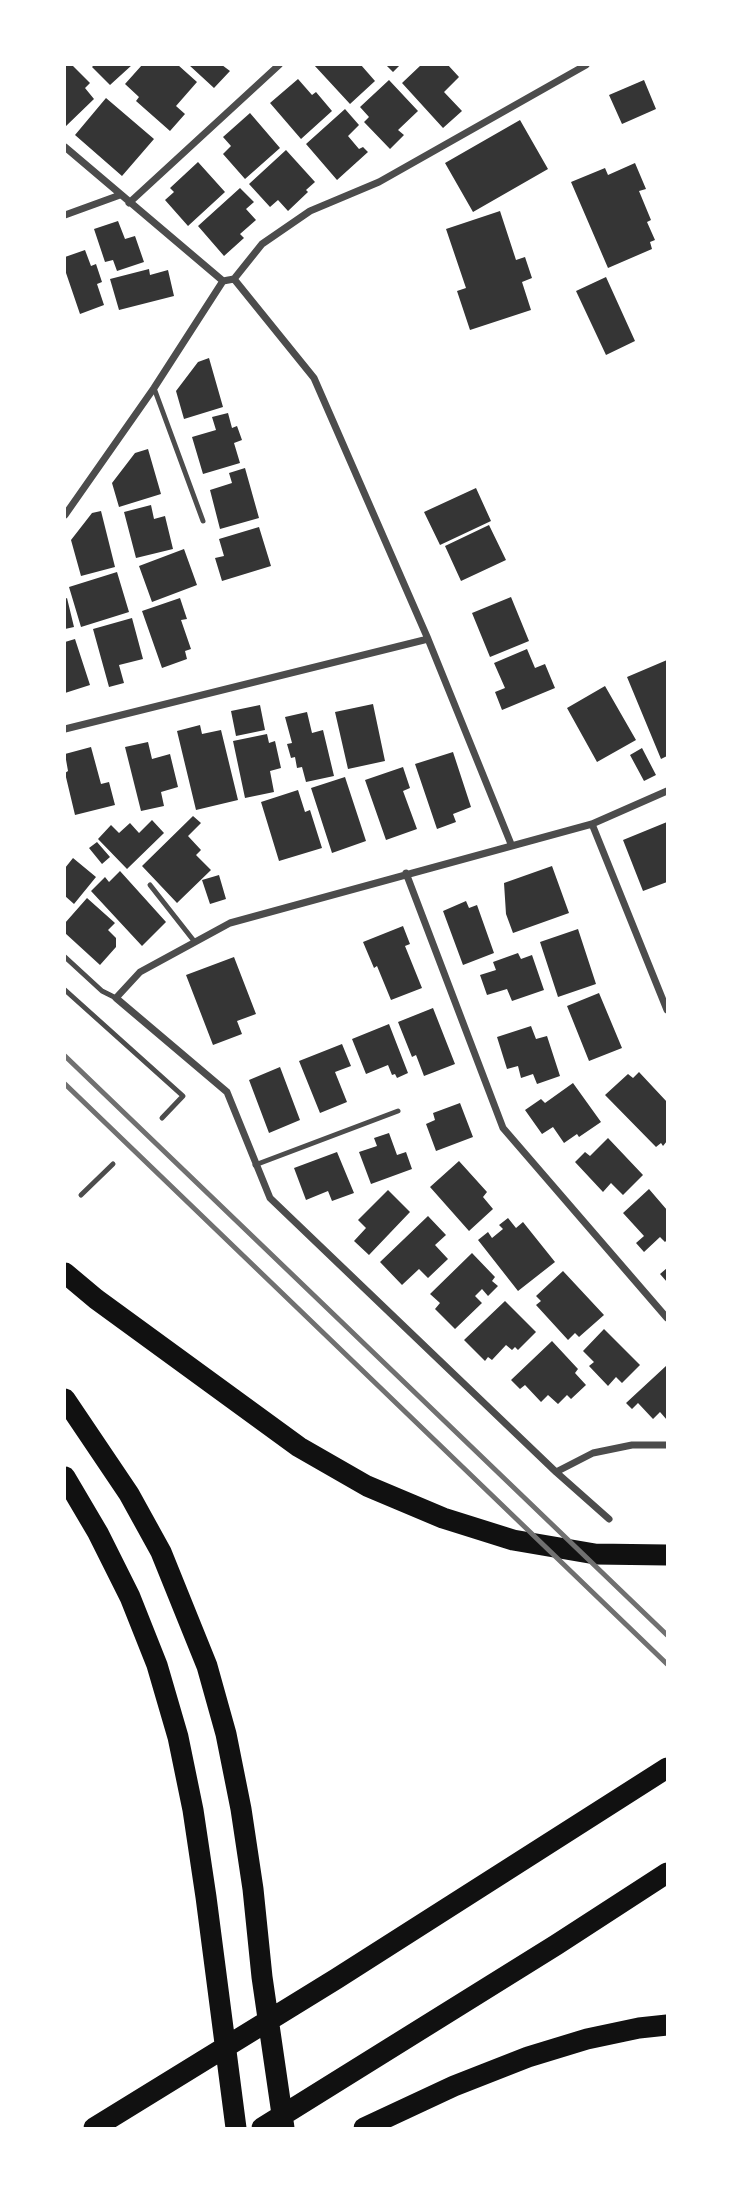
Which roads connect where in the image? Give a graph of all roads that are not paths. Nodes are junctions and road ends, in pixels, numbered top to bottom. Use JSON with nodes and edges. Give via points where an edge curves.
{"nodes":[{"id":1,"x":279,"y":65,"type":"edge"},
{"id":2,"x":586,"y":65,"type":"edge"},
{"id":3,"x":65,"y":147,"type":"edge"},
{"id":4,"x":120,"y":195,"type":"junction"},
{"id":5,"x":129,"y":203,"type":"junction"},
{"id":6,"x":65,"y":215,"type":"edge"},
{"id":7,"x":234,"y":278,"type":"junction"},
{"id":8,"x":223,"y":281,"type":"junction"},
{"id":9,"x":154,"y":388,"type":"junction"},
{"id":10,"x":65,"y":514,"type":"edge"},
{"id":11,"x":203,"y":522,"type":"dead end"},
{"id":12,"x":428,"y":639,"type":"junction"},
{"id":13,"x":65,"y":729,"type":"edge"},
{"id":14,"x":667,"y":791,"type":"edge"},
{"id":15,"x":592,"y":824,"type":"junction"},
{"id":16,"x":511,"y":844,"type":"junction"},
{"id":17,"x":407,"y":873,"type":"junction"},
{"id":18,"x":150,"y":885,"type":"dead end"},
{"id":19,"x":194,"y":941,"type":"junction"},
{"id":20,"x":65,"y":957,"type":"edge"},
{"id":21,"x":65,"y":990,"type":"edge"},
{"id":22,"x":117,"y":998,"type":"junction"},
{"id":23,"x":667,"y":1010,"type":"edge"},
{"id":24,"x":398,"y":1111,"type":"dead end"},
{"id":25,"x":162,"y":1118,"type":"dead end"},
{"id":26,"x":113,"y":1164,"type":"dead end"},
{"id":27,"x":255,"y":1166,"type":"junction"},
{"id":28,"x":81,"y":1195,"type":"dead end"},
{"id":29,"x":65,"y":1273,"type":"edge"},
{"id":30,"x":667,"y":1318,"type":"edge"},
{"id":31,"x":65,"y":1399,"type":"edge"},
{"id":32,"x":667,"y":1445,"type":"edge"},
{"id":33,"x":555,"y":1472,"type":"junction"},
{"id":34,"x":65,"y":1477,"type":"edge"},
{"id":35,"x":609,"y":1519,"type":"dead end"},
{"id":36,"x":667,"y":1555,"type":"edge"},
{"id":37,"x":667,"y":1768,"type":"edge"},
{"id":38,"x":667,"y":1873,"type":"edge"},
{"id":39,"x":667,"y":2025,"type":"edge"},
{"id":40,"x":94,"y":2128,"type":"edge"},
{"id":41,"x":236,"y":2128,"type":"edge"},
{"id":42,"x":262,"y":2128,"type":"edge"},
{"id":43,"x":284,"y":2128,"type":"edge"},
{"id":44,"x":364,"y":2128,"type":"edge"}],
"edges":[{"from":1,"to":5,"type":"street"},
{"from":2,"to":7,"type":"street","via":[[379,181],[310,211],[262,244]]},
{"from":3,"to":4,"type":"street"},
{"from":4,"to":5,"type":"street"},
{"from":4,"to":6,"type":"street"},
{"from":5,"to":8,"type":"street"},
{"from":7,"to":8,"type":"street"},
{"from":7,"to":12,"type":"street","via":[[314,378]]},
{"from":8,"to":9,"type":"street"},
{"from":9,"to":10,"type":"street"},
{"from":9,"to":11,"type":"lane"},
{"from":12,"to":13,"type":"street"},
{"from":12,"to":16,"type":"street"},
{"from":14,"to":15,"type":"street"},
{"from":15,"to":16,"type":"street"},
{"from":15,"to":23,"type":"street"},
{"from":16,"to":17,"type":"street"},
{"from":17,"to":19,"type":"street","via":[[230,923]]},
{"from":17,"to":30,"type":"street","via":[[503,1128]]},
{"from":18,"to":19,"type":"lane"},
{"from":19,"to":22,"type":"street","via":[[140,972]]},
{"from":20,"to":22,"type":"lane"},
{"from":21,"to":25,"type":"lane","via":[[183,1096]]},
{"from":22,"to":27,"type":"street","via":[[227,1092]]},
{"from":24,"to":27,"type":"lane"},
{"from":26,"to":28,"type":"lane"},
{"from":27,"to":33,"type":"street","via":[[270,1198]]},
{"from":29,"to":36,"type":"highway","via":[[299,1447],[367,1486],[443,1518],[513,1540],[595,1554]]},
{"from":31,"to":43,"type":"highway","via":[[129,1494],[161,1552],[207,1665],[243,1823]]},
{"from":32,"to":33,"type":"street","via":[[632,1445],[593,1453]]},
{"from":33,"to":35,"type":"street"},
{"from":34,"to":41,"type":"highway","via":[[130,1597],[178,1737],[203,1872]]},
{"from":37,"to":40,"type":"highway"},
{"from":38,"to":42,"type":"highway"},
{"from":39,"to":44,"type":"highway","via":[[587,2039],[528,2057]]}]}
